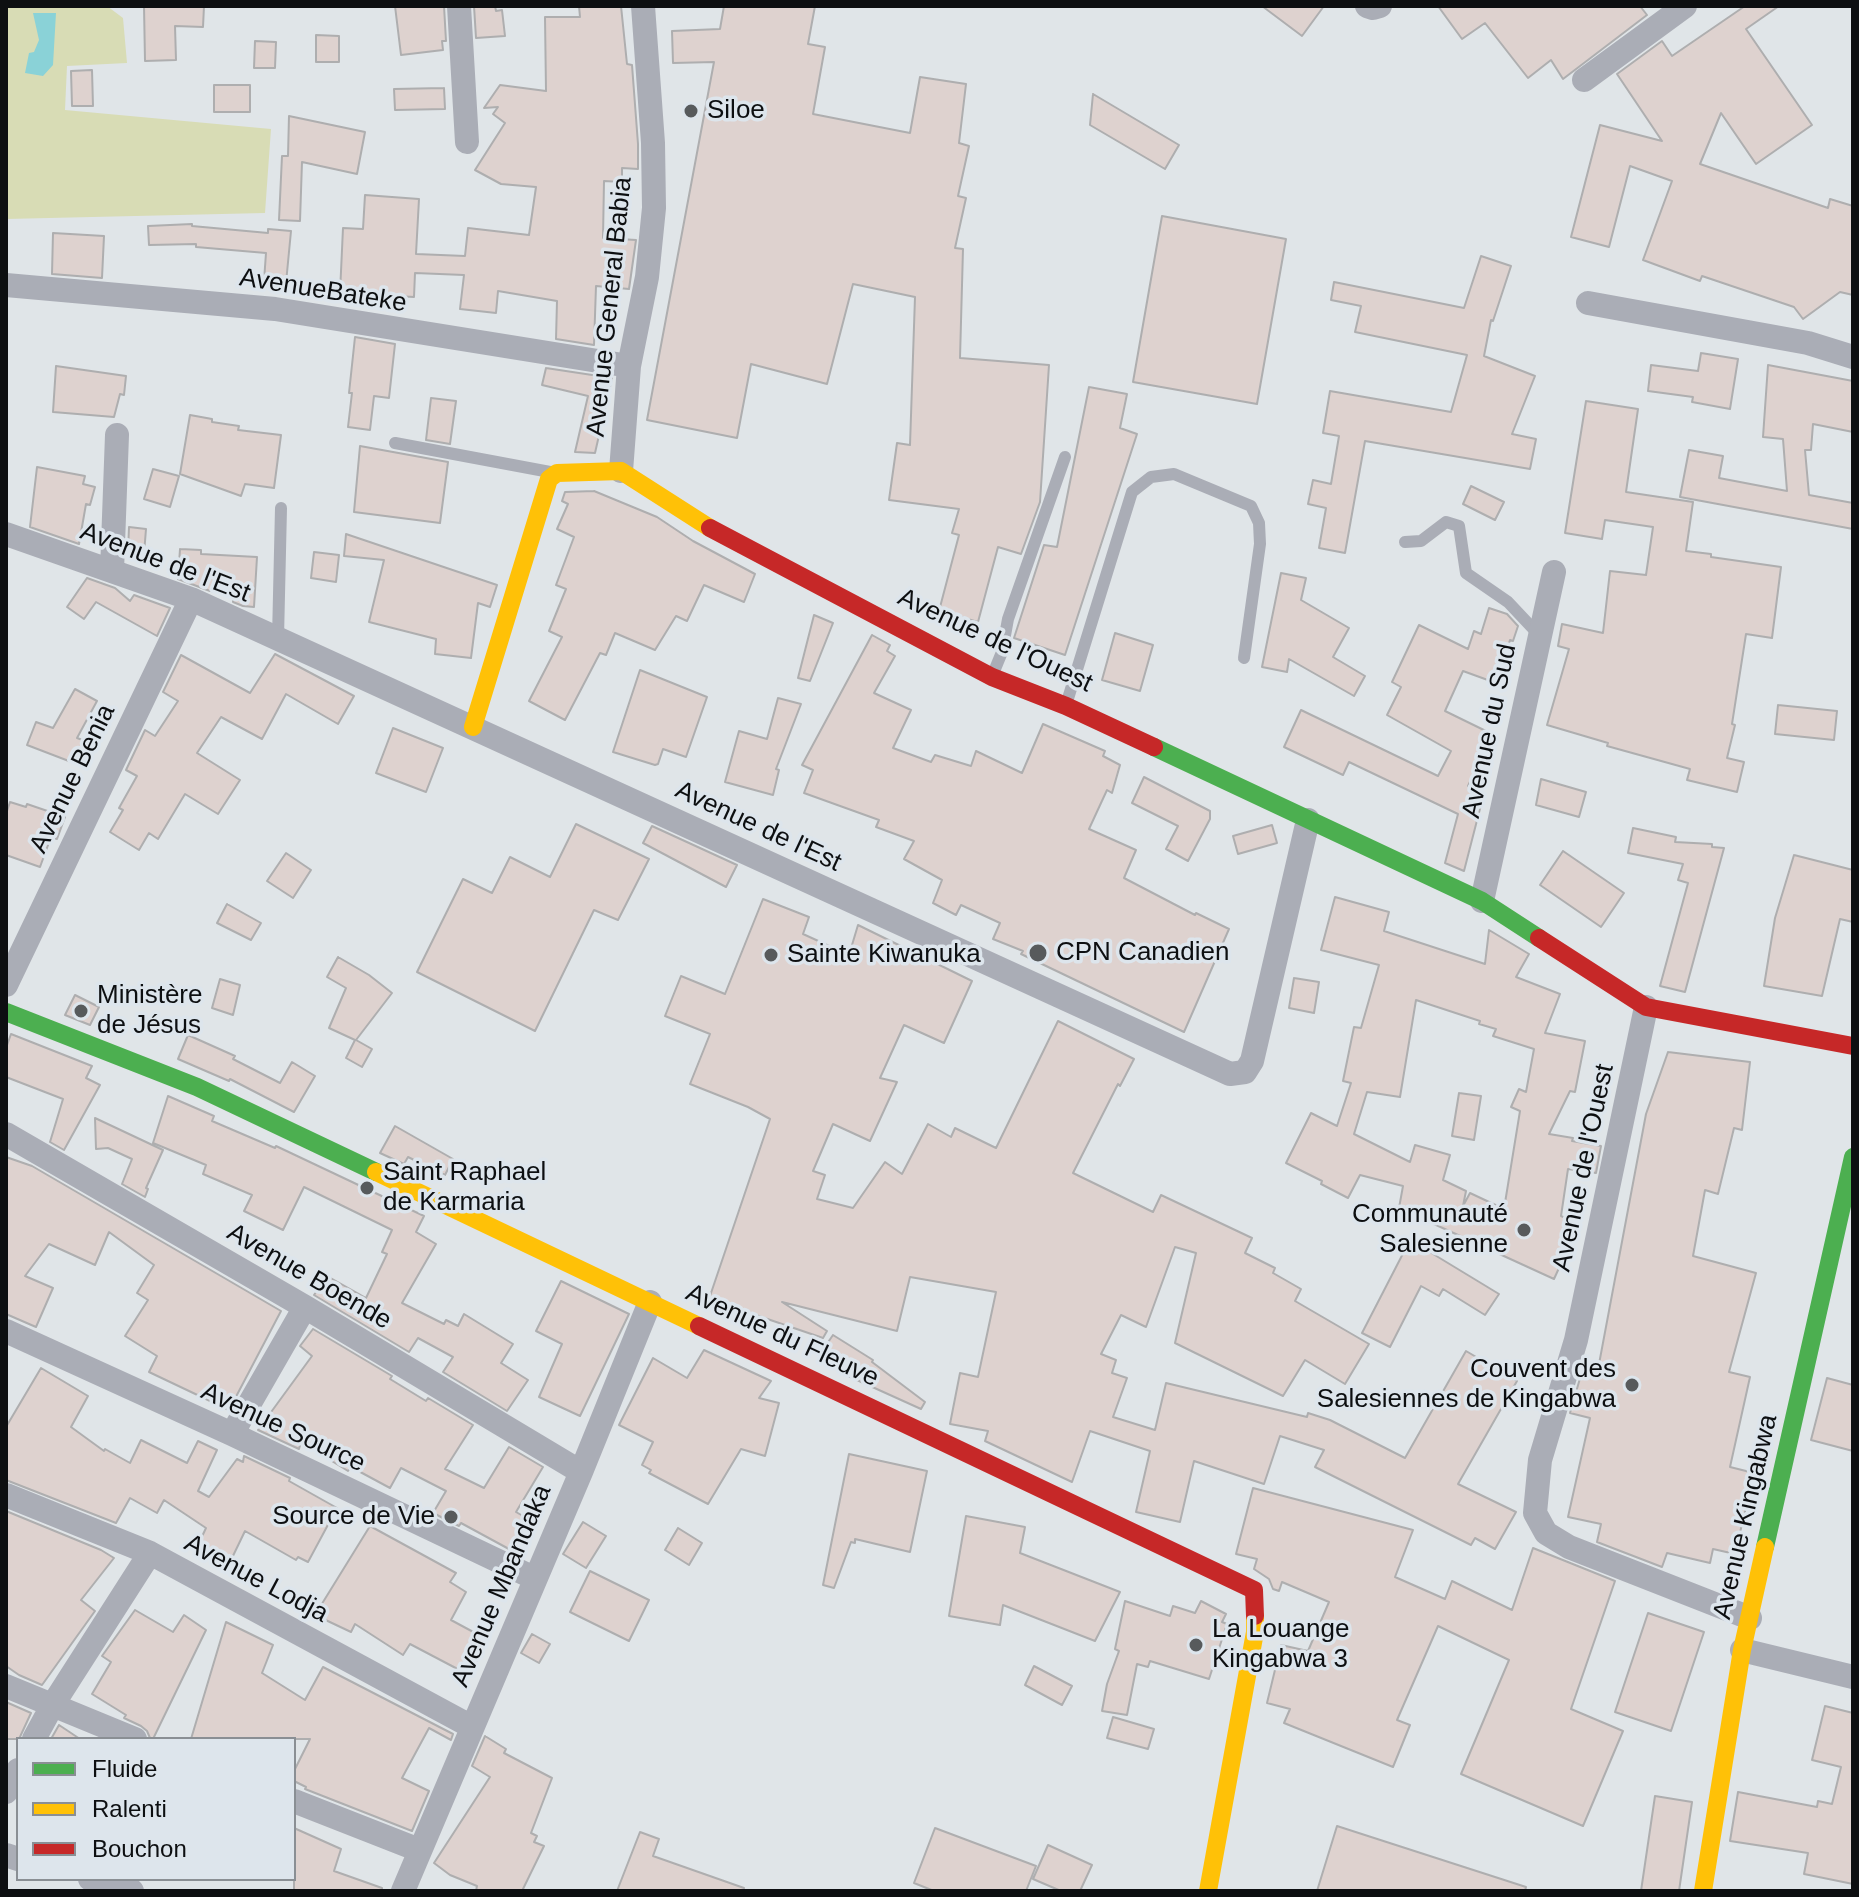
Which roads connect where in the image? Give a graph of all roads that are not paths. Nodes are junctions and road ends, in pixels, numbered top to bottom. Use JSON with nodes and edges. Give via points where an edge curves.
{"nodes":[{"id":1,"x":459,"y":6,"type":"edge"},
{"id":2,"x":643,"y":6,"type":"edge"},
{"id":3,"x":1685,"y":6,"type":"edge"},
{"id":4,"x":1584,"y":80,"type":"dead end"},
{"id":5,"x":467,"y":142,"type":"dead end"},
{"id":6,"x":6,"y":285,"type":"edge"},
{"id":7,"x":1588,"y":303,"type":"dead end"},
{"id":8,"x":1853,"y":357,"type":"edge"},
{"id":9,"x":629,"y":366,"type":"junction"},
{"id":10,"x":117,"y":435,"type":"dead end"},
{"id":11,"x":395,"y":443,"type":"dead end"},
{"id":12,"x":1065,"y":457,"type":"dead end"},
{"id":13,"x":621,"y":471,"type":"junction"},
{"id":14,"x":557,"y":473,"type":"junction"},
{"id":15,"x":281,"y":508,"type":"dead end"},
{"id":16,"x":6,"y":534,"type":"edge"},
{"id":17,"x":1405,"y":542,"type":"dead end"},
{"id":18,"x":112,"y":571,"type":"junction"},
{"id":19,"x":1554,"y":572,"type":"dead end"},
{"id":20,"x":191,"y":599,"type":"junction"},
{"id":21,"x":1540,"y":636,"type":"junction"},
{"id":22,"x":278,"y":638,"type":"junction"},
{"id":23,"x":1244,"y":658,"type":"dead end"},
{"id":24,"x":992,"y":677,"type":"junction"},
{"id":25,"x":1066,"y":706,"type":"junction"},
{"id":26,"x":473,"y":727,"type":"junction"},
{"id":27,"x":1308,"y":820,"type":"junction"},
{"id":28,"x":1482,"y":901,"type":"junction"},
{"id":29,"x":6,"y":985,"type":"edge"},
{"id":30,"x":1646,"y":1007,"type":"junction"},
{"id":31,"x":6,"y":1012,"type":"edge"},
{"id":32,"x":1853,"y":1046,"type":"edge"},
{"id":33,"x":6,"y":1134,"type":"edge"},
{"id":34,"x":1853,"y":1157,"type":"edge"},
{"id":35,"x":650,"y":1302,"type":"junction"},
{"id":36,"x":305,"y":1307,"type":"junction"},
{"id":37,"x":6,"y":1331,"type":"edge"},
{"id":38,"x":232,"y":1434,"type":"junction"},
{"id":39,"x":581,"y":1472,"type":"junction"},
{"id":40,"x":6,"y":1495,"type":"edge"},
{"id":41,"x":150,"y":1553,"type":"junction"},
{"id":42,"x":534,"y":1578,"type":"junction"},
{"id":43,"x":1750,"y":1618,"type":"junction"},
{"id":44,"x":1742,"y":1650,"type":"junction"},
{"id":45,"x":1853,"y":1677,"type":"edge"},
{"id":46,"x":6,"y":1686,"type":"edge"},
{"id":47,"x":52,"y":1706,"type":"junction"},
{"id":48,"x":472,"y":1727,"type":"junction"},
{"id":49,"x":35,"y":1737,"type":"edge"},
{"id":50,"x":130,"y":1737,"type":"edge"},
{"id":51,"x":16,"y":1774,"type":"edge"},
{"id":52,"x":6,"y":1792,"type":"edge"},
{"id":53,"x":296,"y":1802,"type":"edge"},
{"id":54,"x":419,"y":1850,"type":"junction"},
{"id":55,"x":97,"y":1881,"type":"edge"},
{"id":56,"x":132,"y":1891,"type":"edge"},
{"id":57,"x":403,"y":1891,"type":"edge"},
{"id":58,"x":1208,"y":1891,"type":"edge"},
{"id":59,"x":1703,"y":1891,"type":"edge"}],
"edges":[{"from":1,"to":5,"type":"street"},
{"from":2,"to":9,"type":"street","name":"Avenue General Babia","via":[[654,208]]},
{"from":3,"to":4,"type":"street"},
{"from":6,"to":9,"type":"street","name":"AvenueBateke","via":[[275,309]]},
{"from":7,"to":8,"type":"street","via":[[1808,343]]},
{"from":9,"to":13,"type":"street","name":"Avenue General Babia"},
{"from":10,"to":18,"type":"street"},
{"from":11,"to":14,"type":"lane"},
{"from":12,"to":24,"type":"lane"},
{"from":13,"to":14,"type":"street"},
{"from":13,"to":24,"type":"street","name":"Avenue de l'Ouest","via":[[702,524]]},
{"from":14,"to":26,"type":"street","via":[[545,488]]},
{"from":15,"to":22,"type":"lane"},
{"from":16,"to":18,"type":"street","name":"Avenue de l'Est"},
{"from":17,"to":21,"type":"lane","via":[[1421,541],[1446,522],[1459,526],[1466,573],[1508,602]]},
{"from":18,"to":20,"type":"street","name":"Avenue de l'Est"},
{"from":19,"to":21,"type":"street","name":"Avenue du Sud"},
{"from":20,"to":22,"type":"street","name":"Avenue de l'Est"},
{"from":20,"to":29,"type":"street","name":"Avenue Benia"},
{"from":21,"to":28,"type":"street","name":"Avenue du Sud"},
{"from":22,"to":26,"type":"street","name":"Avenue de l'Est"},
{"from":23,"to":25,"type":"lane","via":[[1260,544],[1251,506],[1174,474],[1151,477],[1132,492]]},
{"from":24,"to":25,"type":"street","name":"Avenue de l'Ouest"},
{"from":25,"to":27,"type":"street","name":"Avenue de l'Ouest"},
{"from":26,"to":27,"type":"street","name":"Avenue de l'Est","via":[[1230,1074],[1245,1072],[1252,1061]]},
{"from":27,"to":28,"type":"street","name":"Avenue de l'Ouest"},
{"from":28,"to":30,"type":"street","name":"Avenue de l'Ouest"},
{"from":30,"to":32,"type":"street","name":"Avenue de l'Ouest"},
{"from":30,"to":43,"type":"street","name":"Avenue de l'Ouest","via":[[1576,1340],[1540,1460],[1535,1513],[1546,1533],[1569,1547]]},
{"from":31,"to":35,"type":"street","name":"Avenue du Fleuve","via":[[197,1087]]},
{"from":33,"to":36,"type":"street","name":"Avenue Boende"},
{"from":34,"to":43,"type":"street","name":"Avenue Kingabwa"},
{"from":35,"to":39,"type":"street","name":"Avenue Mbandaka"},
{"from":35,"to":58,"type":"street","name":"Avenue du Fleuve","via":[[1254,1590],[1255,1632]]},
{"from":36,"to":38,"type":"street"},
{"from":36,"to":39,"type":"street","name":"Avenue Boende"},
{"from":37,"to":38,"type":"street","name":"Avenue Source"},
{"from":38,"to":42,"type":"street","name":"Avenue Source"},
{"from":39,"to":42,"type":"street","name":"Avenue Mbandaka"},
{"from":40,"to":41,"type":"street","name":"Avenue Lodja"},
{"from":41,"to":47,"type":"street"},
{"from":41,"to":48,"type":"street","name":"Avenue Lodja"},
{"from":42,"to":48,"type":"street","name":"Avenue Mbandaka"},
{"from":43,"to":44,"type":"street","name":"Avenue Kingabwa"},
{"from":44,"to":45,"type":"street"},
{"from":44,"to":59,"type":"street","name":"Avenue Kingabwa"},
{"from":46,"to":47,"type":"street"},
{"from":47,"to":49,"type":"street"},
{"from":47,"to":50,"type":"street"},
{"from":48,"to":54,"type":"street","name":"Avenue Mbandaka"},
{"from":51,"to":52,"type":"street"},
{"from":53,"to":54,"type":"street"},
{"from":54,"to":57,"type":"street","name":"Avenue Mbandaka"},
{"from":55,"to":56,"type":"street"}]}
